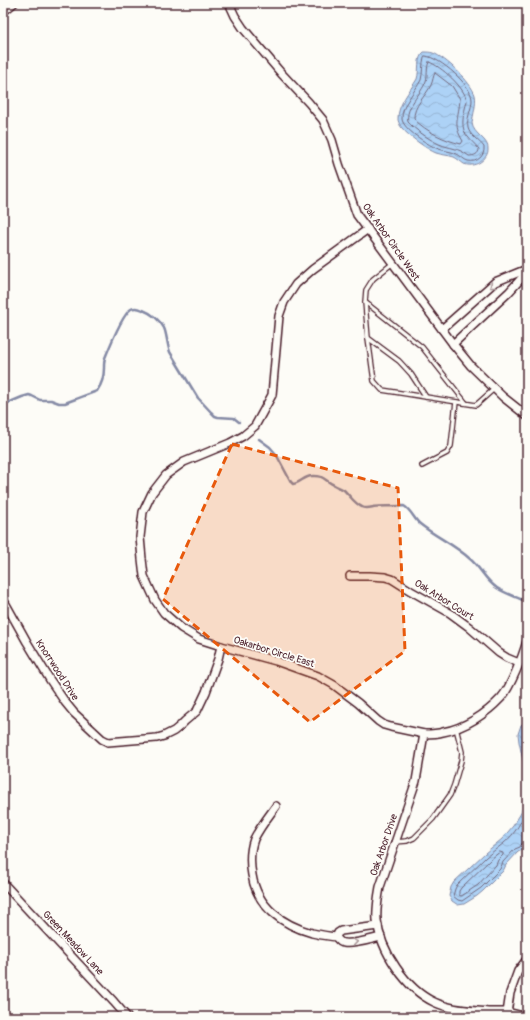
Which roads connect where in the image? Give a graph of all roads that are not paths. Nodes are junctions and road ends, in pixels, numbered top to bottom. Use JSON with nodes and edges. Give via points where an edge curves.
{"nodes":[{"id":1,"x":14,"y":3,"type":"edge"},
{"id":2,"x":228,"y":3,"type":"edge"},
{"id":3,"x":3,"y":12,"type":"edge"},
{"id":4,"x":368,"y":229,"type":"junction"},
{"id":5,"x":393,"y":263,"type":"junction"},
{"id":6,"x":527,"y":269,"type":"edge"},
{"id":7,"x":527,"y":272,"type":"edge"},
{"id":8,"x":365,"y":302,"type":"junction"},
{"id":9,"x":442,"y":330,"type":"junction"},
{"id":10,"x":368,"y":338,"type":"junction"},
{"id":11,"x":453,"y":344,"type":"junction"},
{"id":12,"x":494,"y":389,"type":"junction"},
{"id":13,"x":426,"y":397,"type":"junction"},
{"id":14,"x":456,"y":402,"type":"junction"},
{"id":15,"x":466,"y":403,"type":"junction"},
{"id":16,"x":527,"y":416,"type":"edge"},
{"id":17,"x":422,"y":466,"type":"dead end"},
{"id":18,"x":350,"y":576,"type":"dead end"},
{"id":19,"x":3,"y":599,"type":"edge"},
{"id":20,"x":527,"y":641,"type":"edge"},
{"id":21,"x":221,"y":646,"type":"junction"},
{"id":22,"x":519,"y":663,"type":"junction"},
{"id":23,"x":456,"y":728,"type":"junction"},
{"id":24,"x":424,"y":734,"type":"junction"},
{"id":25,"x":276,"y":806,"type":"dead end"},
{"id":26,"x":395,"y":842,"type":"junction"},
{"id":27,"x":3,"y":884,"type":"edge"},
{"id":28,"x":378,"y":926,"type":"junction"},
{"id":29,"x":336,"y":937,"type":"junction"},
{"id":30,"x":381,"y":937,"type":"junction"},
{"id":31,"x":527,"y":959,"type":"edge"},
{"id":32,"x":507,"y":1012,"type":"junction"},
{"id":33,"x":525,"y":1016,"type":"edge"},
{"id":34,"x":127,"y":1017,"type":"edge"}],
"edges":[{"from":1,"to":3,"type":"street"},
{"from":2,"to":4,"type":"street","name":"Oak Arbor Circle West","via":[[254,41],[323,120],[357,215]]},
{"from":4,"to":5,"type":"street","name":"Oak Arbor Circle West"},
{"from":4,"to":21,"type":"street","name":"Oakarbor Circle East","via":[[313,269],[296,284],[284,302],[278,316],[272,395],[255,426],[244,436],[184,462],[166,475],[152,493],[143,512],[140,537],[144,576],[155,600],[164,613],[182,628],[198,639]]},
{"from":5,"to":8,"type":"lane","via":[[370,284],[366,290]]},
{"from":5,"to":9,"type":"street","name":"Oak Arbor Circle West"},
{"from":6,"to":9,"type":"street","one_way":true,"via":[[495,282]]},
{"from":7,"to":11,"type":"street"},
{"from":8,"to":10,"type":"lane"},
{"from":8,"to":15,"type":"lane","via":[[422,347]]},
{"from":9,"to":11,"type":"street","name":"Oak Arbor Circle West"},
{"from":10,"to":13,"type":"lane","via":[[399,361]]},
{"from":10,"to":13,"type":"lane","via":[[374,381],[382,390]]},
{"from":11,"to":12,"type":"street","name":"Oak Arbor Circle West","via":[[470,366]]},
{"from":12,"to":15,"type":"lane","via":[[476,405]]},
{"from":12,"to":16,"type":"street","name":"Oak Arbor Circle West"},
{"from":13,"to":14,"type":"lane"},
{"from":14,"to":15,"type":"lane"},
{"from":14,"to":17,"type":"lane","via":[[447,453]]},
{"from":18,"to":22,"type":"street","name":"Oak Arbor Court","via":[[392,579],[450,613],[499,653]]},
{"from":19,"to":21,"type":"street","name":"Knorrwood Drive","via":[[65,702],[108,742],[156,738],[180,726],[197,711],[218,660]]},
{"from":20,"to":22,"type":"street"},
{"from":21,"to":24,"type":"street","name":"Oakarbor Circle East","via":[[318,676],[334,685],[384,725]]},
{"from":22,"to":23,"type":"street","via":[[502,697],[474,720]]},
{"from":23,"to":24,"type":"street"},
{"from":23,"to":26,"type":"lane","via":[[462,761],[450,795],[433,819],[414,838]]},
{"from":24,"to":26,"type":"street","name":"Oak Arbor Drive","via":[[416,780]]},
{"from":25,"to":29,"type":"street","via":[[254,840],[251,854],[253,884],[263,904],[281,919],[313,934]]},
{"from":26,"to":28,"type":"street","name":"Oak Arbor Drive","via":[[380,887],[377,902]]},
{"from":27,"to":34,"type":"street","name":"Green Meadow Lane"},
{"from":28,"to":29,"type":"street","via":[[341,932]]},
{"from":28,"to":30,"type":"street","name":"Oak Arbor Drive"},
{"from":29,"to":30,"type":"street","one_way":true,"via":[[342,943],[348,944]]},
{"from":30,"to":32,"type":"street","name":"Oak Arbor Drive","via":[[384,948],[406,980],[434,1002],[459,1010]]},
{"from":31,"to":32,"type":"street","via":[[518,971],[510,993]]},
{"from":32,"to":33,"type":"street","name":"Oak Arbor Drive"}]}
